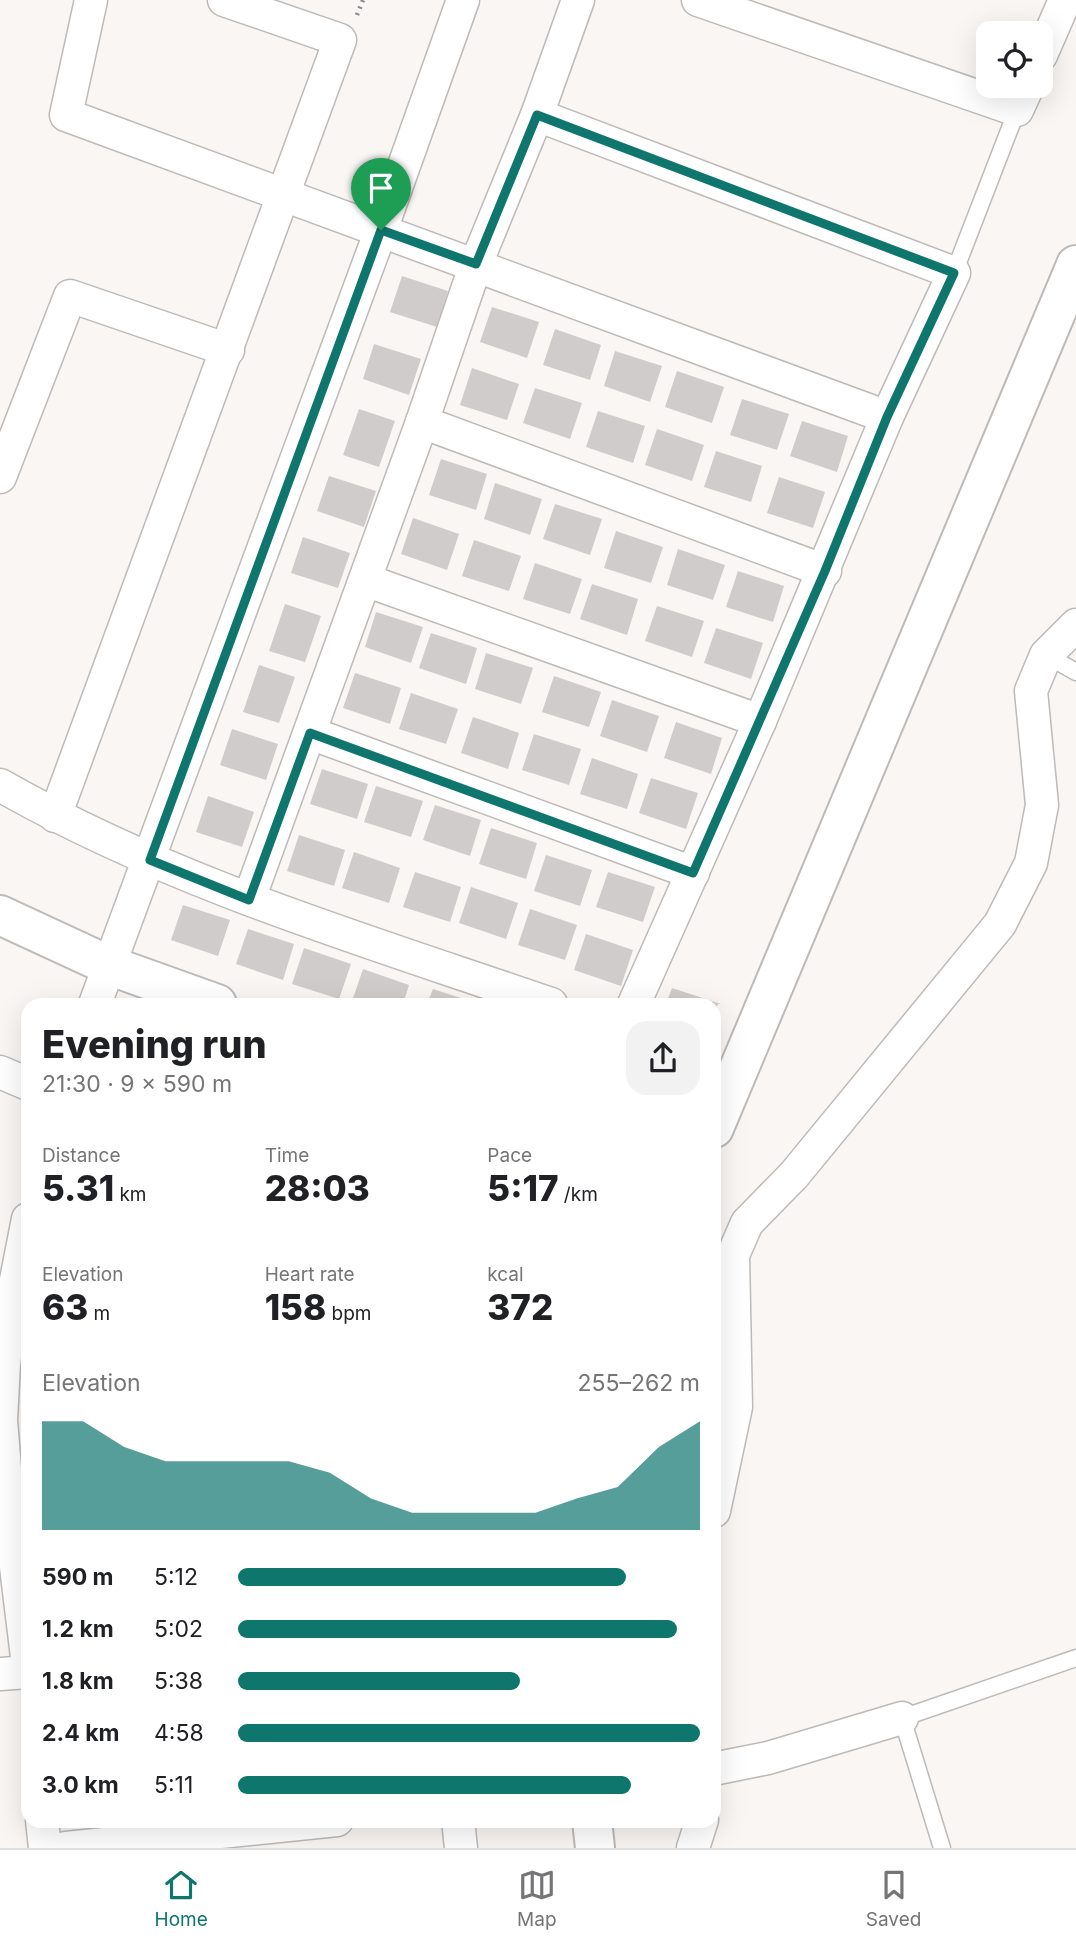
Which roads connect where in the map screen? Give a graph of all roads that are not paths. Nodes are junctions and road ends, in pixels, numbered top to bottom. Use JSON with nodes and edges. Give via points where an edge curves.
{"nodes":[{"id":1,"x":91,"y":0,"type":"edge"},
{"id":2,"x":224,"y":0,"type":"edge"},
{"id":3,"x":463,"y":0,"type":"edge"},
{"id":4,"x":578,"y":0,"type":"edge"},
{"id":5,"x":698,"y":0,"type":"edge"},
{"id":6,"x":1065,"y":0,"type":"edge"},
{"id":7,"x":1053,"y":28,"type":"edge"},
{"id":8,"x":976,"y":84,"type":"edge"},
{"id":9,"x":1023,"y":98,"type":"edge"},
{"id":10,"x":537,"y":115,"type":"junction"},
{"id":11,"x":284,"y":195,"type":"junction"},
{"id":12,"x":381,"y":230,"type":"junction"},
{"id":13,"x":476,"y":264,"type":"junction"},
{"id":14,"x":1076,"y":265,"type":"edge"},
{"id":15,"x":954,"y":273,"type":"junction"},
{"id":16,"x":228,"y":350,"type":"junction"},
{"id":17,"x":887,"y":417,"type":"junction"},
{"id":18,"x":422,"y":422,"type":"junction"},
{"id":19,"x":0,"y":477,"type":"edge"},
{"id":20,"x":825,"y":571,"type":"junction"},
{"id":21,"x":365,"y":580,"type":"junction"},
{"id":22,"x":1076,"y":625,"type":"edge"},
{"id":23,"x":1046,"y":655,"type":"junction"},
{"id":24,"x":1076,"y":672,"type":"edge"},
{"id":25,"x":760,"y":721,"type":"junction"},
{"id":26,"x":310,"y":733,"type":"junction"},
{"id":27,"x":0,"y":785,"type":"edge"},
{"id":28,"x":55,"y":816,"type":"junction"},
{"id":29,"x":150,"y":860,"type":"junction"},
{"id":30,"x":693,"y":873,"type":"junction"},
{"id":31,"x":249,"y":900,"type":"junction"},
{"id":32,"x":0,"y":915,"type":"edge"},
{"id":33,"x":108,"y":965,"type":"junction"},
{"id":34,"x":97,"y":998,"type":"edge"},
{"id":35,"x":200,"y":998,"type":"edge"},
{"id":36,"x":534,"y":998,"type":"edge"},
{"id":37,"x":637,"y":998,"type":"edge"},
{"id":38,"x":0,"y":1072,"type":"edge"},
{"id":39,"x":21,"y":1081,"type":"edge"},
{"id":40,"x":721,"y":1111,"type":"edge"},
{"id":41,"x":21,"y":1286,"type":"edge"},
{"id":42,"x":721,"y":1478,"type":"edge"},
{"id":43,"x":12,"y":1493,"type":"edge"},
{"id":44,"x":21,"y":1590,"type":"edge"},
{"id":45,"x":1076,"y":1658,"type":"edge"},
{"id":46,"x":21,"y":1672,"type":"edge"},
{"id":47,"x":0,"y":1674,"type":"edge"},
{"id":48,"x":902,"y":1718,"type":"junction"},
{"id":49,"x":721,"y":1764,"type":"edge"},
{"id":50,"x":43,"y":1828,"type":"edge"},
{"id":51,"x":260,"y":1828,"type":"edge"},
{"id":52,"x":459,"y":1828,"type":"edge"},
{"id":53,"x":593,"y":1828,"type":"edge"},
{"id":54,"x":699,"y":1828,"type":"edge"},
{"id":55,"x":45,"y":1848,"type":"edge"},
{"id":56,"x":66,"y":1848,"type":"edge"},
{"id":57,"x":461,"y":1848,"type":"edge"},
{"id":58,"x":595,"y":1848,"type":"edge"},
{"id":59,"x":693,"y":1848,"type":"edge"},
{"id":60,"x":942,"y":1848,"type":"edge"}],
"edges":[{"from":1,"to":11,"type":"street","via":[[66,115]]},
{"from":2,"to":11,"type":"street","via":[[340,40]]},
{"from":3,"to":12,"type":"street"},
{"from":4,"to":10,"type":"street"},
{"from":5,"to":8,"type":"street"},
{"from":6,"to":7,"type":"street"},
{"from":9,"to":15,"type":"lane"},
{"from":10,"to":13,"type":"street"},
{"from":10,"to":15,"type":"street"},
{"from":11,"to":12,"type":"street"},
{"from":11,"to":16,"type":"street"},
{"from":12,"to":13,"type":"street"},
{"from":12,"to":29,"type":"street"},
{"from":13,"to":17,"type":"street"},
{"from":13,"to":18,"type":"street"},
{"from":14,"to":40,"type":"street"},
{"from":15,"to":17,"type":"street"},
{"from":16,"to":19,"type":"street","via":[[70,296]]},
{"from":16,"to":28,"type":"street"},
{"from":17,"to":20,"type":"street"},
{"from":18,"to":20,"type":"street"},
{"from":18,"to":21,"type":"street"},
{"from":20,"to":25,"type":"street"},
{"from":21,"to":25,"type":"street"},
{"from":21,"to":26,"type":"street"},
{"from":22,"to":23,"type":"street"},
{"from":23,"to":24,"type":"lane"},
{"from":23,"to":42,"type":"street","via":[[1031,691],[1042,805],[1031,863],[1000,924],[794,1175],[747,1223],[733,1255],[736,1407]]},
{"from":25,"to":30,"type":"street"},
{"from":26,"to":30,"type":"street"},
{"from":26,"to":31,"type":"street"},
{"from":27,"to":28,"type":"street"},
{"from":28,"to":29,"type":"street"},
{"from":29,"to":31,"type":"street"},
{"from":29,"to":33,"type":"street"},
{"from":30,"to":37,"type":"street"},
{"from":31,"to":36,"type":"street"},
{"from":32,"to":33,"type":"street"},
{"from":33,"to":34,"type":"street"},
{"from":33,"to":35,"type":"street"},
{"from":38,"to":39,"type":"street"},
{"from":41,"to":43,"type":"street","via":[[4,1364],[1,1420]]},
{"from":43,"to":44,"type":"street"},
{"from":45,"to":48,"type":"lane"},
{"from":46,"to":47,"type":"street"},
{"from":48,"to":49,"type":"street","via":[[768,1758]]},
{"from":48,"to":60,"type":"lane"},
{"from":50,"to":55,"type":"street"},
{"from":51,"to":56,"type":"street"},
{"from":52,"to":57,"type":"street"},
{"from":53,"to":58,"type":"street"},
{"from":54,"to":59,"type":"street"}]}
